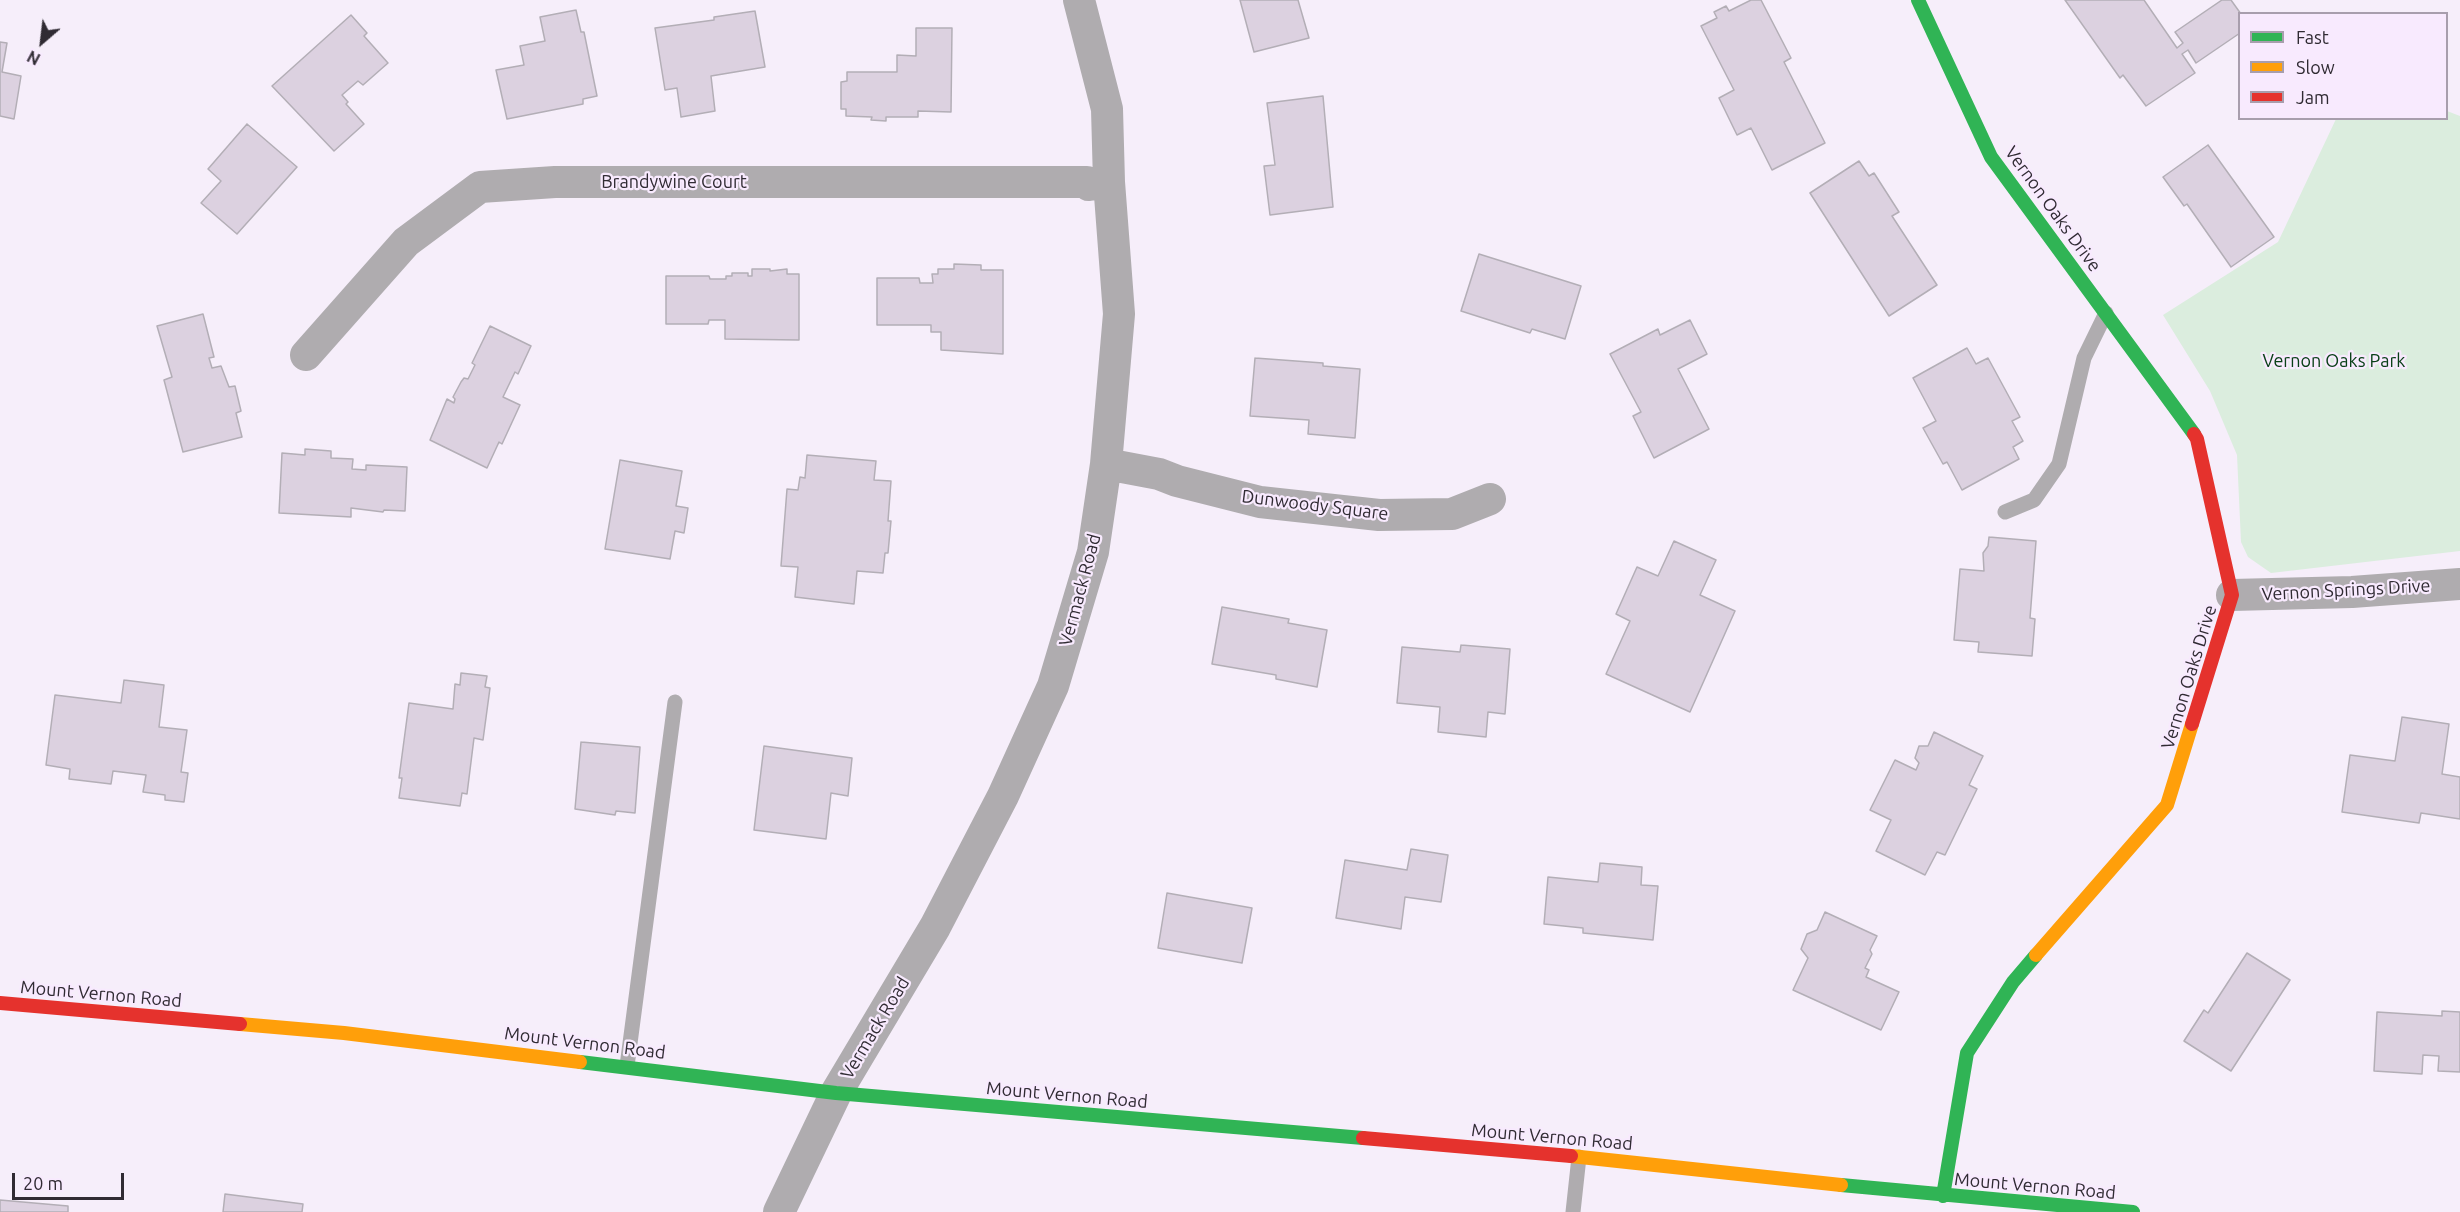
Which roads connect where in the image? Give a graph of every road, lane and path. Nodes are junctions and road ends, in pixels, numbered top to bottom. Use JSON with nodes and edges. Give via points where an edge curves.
{"nodes":[{"id":1,"x":1079,"y":0,"type":"edge"},
{"id":2,"x":1918,"y":0,"type":"edge"},
{"id":3,"x":1109,"y":182,"type":"junction"},
{"id":4,"x":2106,"y":313,"type":"junction"},
{"id":5,"x":306,"y":355,"type":"dead end"},
{"id":6,"x":1106,"y":464,"type":"junction"},
{"id":7,"x":1490,"y":500,"type":"dead end"},
{"id":8,"x":2005,"y":512,"type":"dead end"},
{"id":9,"x":2460,"y":584,"type":"edge"},
{"id":10,"x":2232,"y":595,"type":"junction"},
{"id":11,"x":675,"y":702,"type":"dead end"},
{"id":12,"x":0,"y":1004,"type":"edge"},
{"id":13,"x":627,"y":1066,"type":"junction"},
{"id":14,"x":836,"y":1093,"type":"junction"},
{"id":15,"x":1579,"y":1157,"type":"junction"},
{"id":16,"x":1943,"y":1196,"type":"junction"},
{"id":17,"x":778,"y":1212,"type":"edge"},
{"id":18,"x":1573,"y":1212,"type":"edge"},
{"id":19,"x":2133,"y":1212,"type":"edge"}],
"edges":[{"from":1,"to":3,"type":"street","name":"Vermack Road","via":[[1107,109]]},
{"from":2,"to":4,"type":"main road","name":"Vernon Oaks Drive","via":[[1991,157]]},
{"from":3,"to":5,"type":"street","name":"Brandywine Court","via":[[555,182],[480,187],[406,242]]},
{"from":3,"to":6,"type":"street","name":"Vermack Road","via":[[1119,314]]},
{"from":4,"to":8,"type":"lane","via":[[2084,358],[2059,464],[2034,500]]},
{"from":4,"to":10,"type":"main road","name":"Vernon Oaks Drive","via":[[2197,439]]},
{"from":6,"to":7,"type":"street","name":"Dunwoody Square","via":[[1260,502],[1379,515],[1452,514]]},
{"from":6,"to":14,"type":"street","name":"Vermack Road","via":[[1093,552],[1053,686],[1003,796],[935,927]]},
{"from":9,"to":10,"type":"street","name":"Vernon Springs Drive"},
{"from":10,"to":16,"type":"main road","name":"Vernon Oaks Drive","via":[[2167,805],[2013,982],[1967,1053]]},
{"from":11,"to":13,"type":"lane"},
{"from":12,"to":13,"type":"main road","name":"Mount Vernon Road","via":[[344,1033]]},
{"from":13,"to":14,"type":"main road","name":"Mount Vernon Road"},
{"from":14,"to":15,"type":"main road","name":"Mount Vernon Road"},
{"from":14,"to":17,"type":"street","name":"Vermack Road"},
{"from":15,"to":16,"type":"main road","name":"Mount Vernon Road"},
{"from":15,"to":18,"type":"lane"},
{"from":16,"to":19,"type":"main road","name":"Mount Vernon Road"}]}
